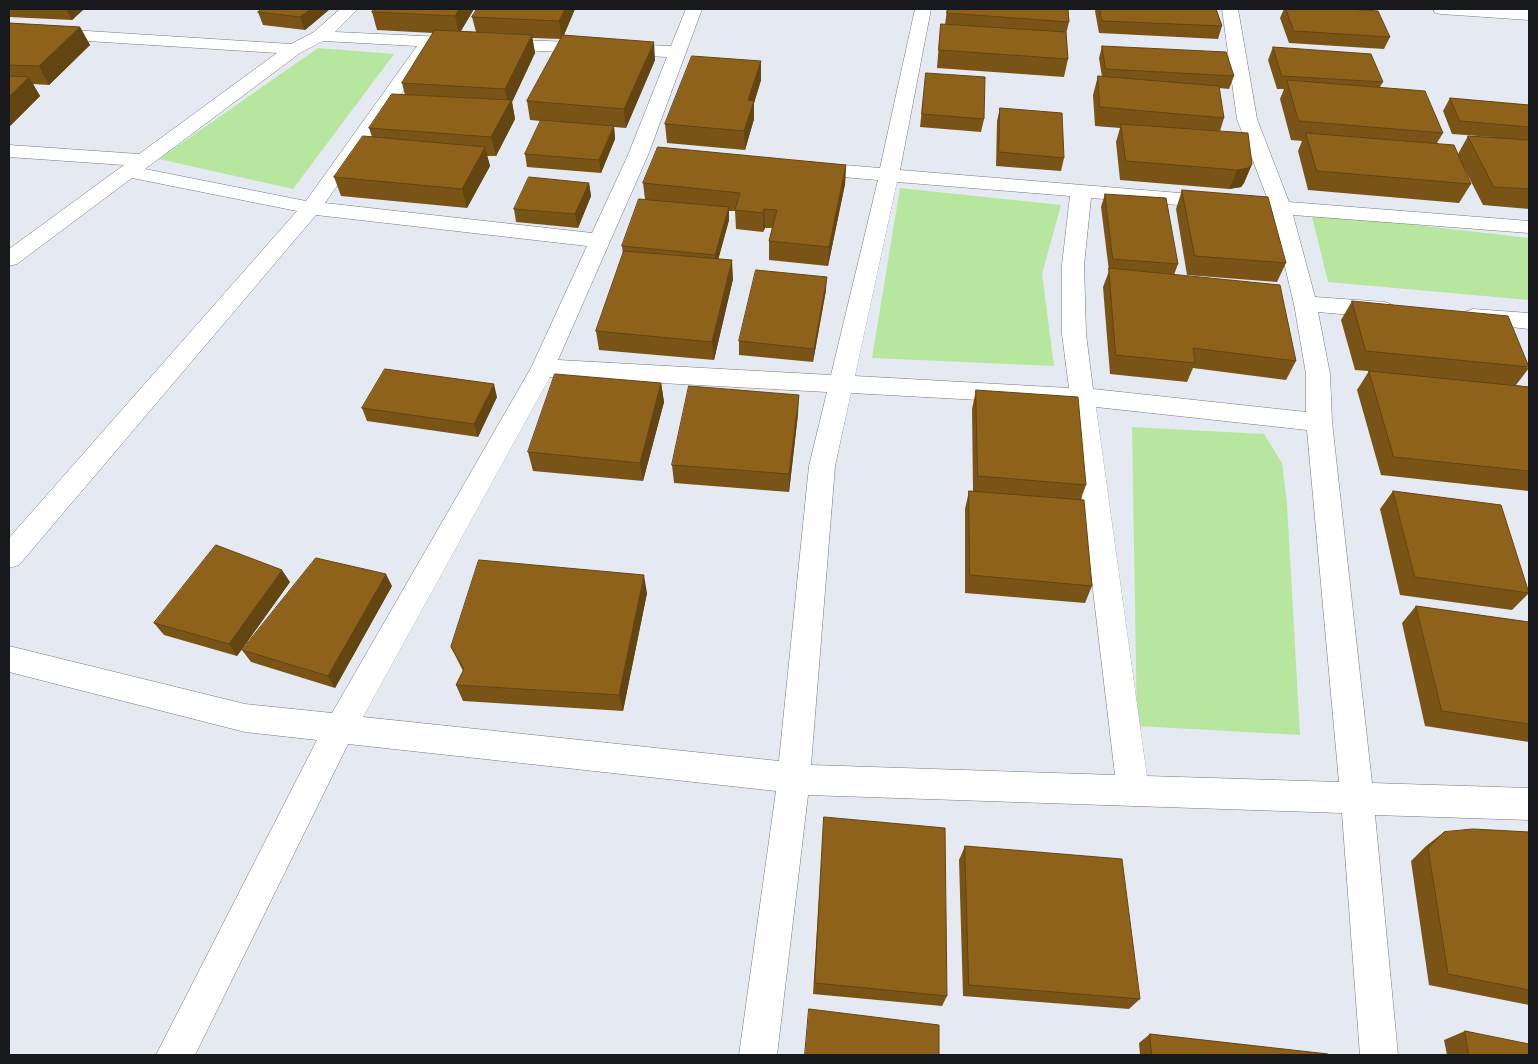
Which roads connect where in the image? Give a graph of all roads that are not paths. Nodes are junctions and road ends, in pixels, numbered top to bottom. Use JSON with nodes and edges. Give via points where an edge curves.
{"nodes":[{"id":1,"x":350,"y":9,"type":"edge"},
{"id":2,"x":694,"y":9,"type":"edge"},
{"id":3,"x":923,"y":9,"type":"edge"},
{"id":4,"x":1230,"y":9,"type":"edge"},
{"id":5,"x":1441,"y":9,"type":"edge"},
{"id":6,"x":1523,"y":14,"type":"edge"},
{"id":7,"x":1529,"y":30,"type":"edge"},
{"id":8,"x":9,"y":31,"type":"edge"},
{"id":9,"x":320,"y":36,"type":"junction"},
{"id":10,"x":429,"y":41,"type":"junction"},
{"id":11,"x":459,"y":42,"type":"edge"},
{"id":12,"x":479,"y":43,"type":"edge"},
{"id":13,"x":294,"y":49,"type":"junction"},
{"id":14,"x":678,"y":52,"type":"junction"},
{"id":15,"x":9,"y":152,"type":"edge"},
{"id":16,"x":135,"y":165,"type":"junction"},
{"id":17,"x":793,"y":166,"type":"edge"},
{"id":18,"x":889,"y":174,"type":"junction"},
{"id":19,"x":1081,"y":190,"type":"junction"},
{"id":20,"x":1281,"y":207,"type":"junction"},
{"id":21,"x":311,"y":208,"type":"junction"},
{"id":22,"x":1529,"y":227,"type":"edge"},
{"id":23,"x":601,"y":241,"type":"junction"},
{"id":24,"x":9,"y":259,"type":"edge"},
{"id":25,"x":1305,"y":304,"type":"junction"},
{"id":26,"x":1402,"y":311,"type":"edge"},
{"id":27,"x":1451,"y":315,"type":"edge"},
{"id":28,"x":1529,"y":321,"type":"edge"},
{"id":29,"x":543,"y":368,"type":"junction"},
{"id":30,"x":841,"y":385,"type":"junction"},
{"id":31,"x":1082,"y":397,"type":"junction"},
{"id":32,"x":1319,"y":422,"type":"junction"},
{"id":33,"x":9,"y":557,"type":"edge"},
{"id":34,"x":9,"y":660,"type":"edge"},
{"id":35,"x":340,"y":728,"type":"junction"},
{"id":36,"x":794,"y":778,"type":"junction"},
{"id":37,"x":1133,"y":791,"type":"junction"},
{"id":38,"x":1357,"y":798,"type":"junction"},
{"id":39,"x":1529,"y":804,"type":"edge"},
{"id":40,"x":175,"y":1055,"type":"edge"},
{"id":41,"x":758,"y":1055,"type":"edge"},
{"id":42,"x":1379,"y":1055,"type":"edge"}],
"edges":[{"from":1,"to":9,"type":"street"},
{"from":2,"to":14,"type":"street"},
{"from":3,"to":18,"type":"street"},
{"from":4,"to":20,"type":"street","via":[[1247,119]]},
{"from":5,"to":6,"type":"street"},
{"from":6,"to":7,"type":"street"},
{"from":8,"to":13,"type":"street"},
{"from":9,"to":10,"type":"street"},
{"from":9,"to":13,"type":"street"},
{"from":10,"to":11,"type":"street"},
{"from":10,"to":21,"type":"street"},
{"from":12,"to":14,"type":"street"},
{"from":13,"to":16,"type":"street"},
{"from":14,"to":23,"type":"street","via":[[648,156]]},
{"from":15,"to":16,"type":"street"},
{"from":16,"to":21,"type":"street"},
{"from":16,"to":24,"type":"street"},
{"from":17,"to":18,"type":"street"},
{"from":18,"to":19,"type":"street"},
{"from":18,"to":30,"type":"street"},
{"from":19,"to":20,"type":"street"},
{"from":19,"to":31,"type":"street","via":[[1073,266],[1074,334]]},
{"from":20,"to":22,"type":"street"},
{"from":20,"to":25,"type":"street"},
{"from":21,"to":23,"type":"street"},
{"from":21,"to":33,"type":"street"},
{"from":23,"to":29,"type":"street"},
{"from":25,"to":26,"type":"street"},
{"from":25,"to":32,"type":"street","via":[[1318,374]]},
{"from":27,"to":28,"type":"street"},
{"from":29,"to":30,"type":"street"},
{"from":29,"to":35,"type":"street"},
{"from":30,"to":31,"type":"street"},
{"from":30,"to":36,"type":"street","via":[[822,466]]},
{"from":31,"to":32,"type":"street"},
{"from":31,"to":37,"type":"street"},
{"from":32,"to":38,"type":"street"},
{"from":34,"to":35,"type":"street","via":[[245,718]]},
{"from":35,"to":36,"type":"street"},
{"from":35,"to":40,"type":"street"},
{"from":36,"to":37,"type":"street"},
{"from":36,"to":41,"type":"street"},
{"from":37,"to":38,"type":"street"},
{"from":38,"to":39,"type":"street"},
{"from":38,"to":42,"type":"street"}]}
